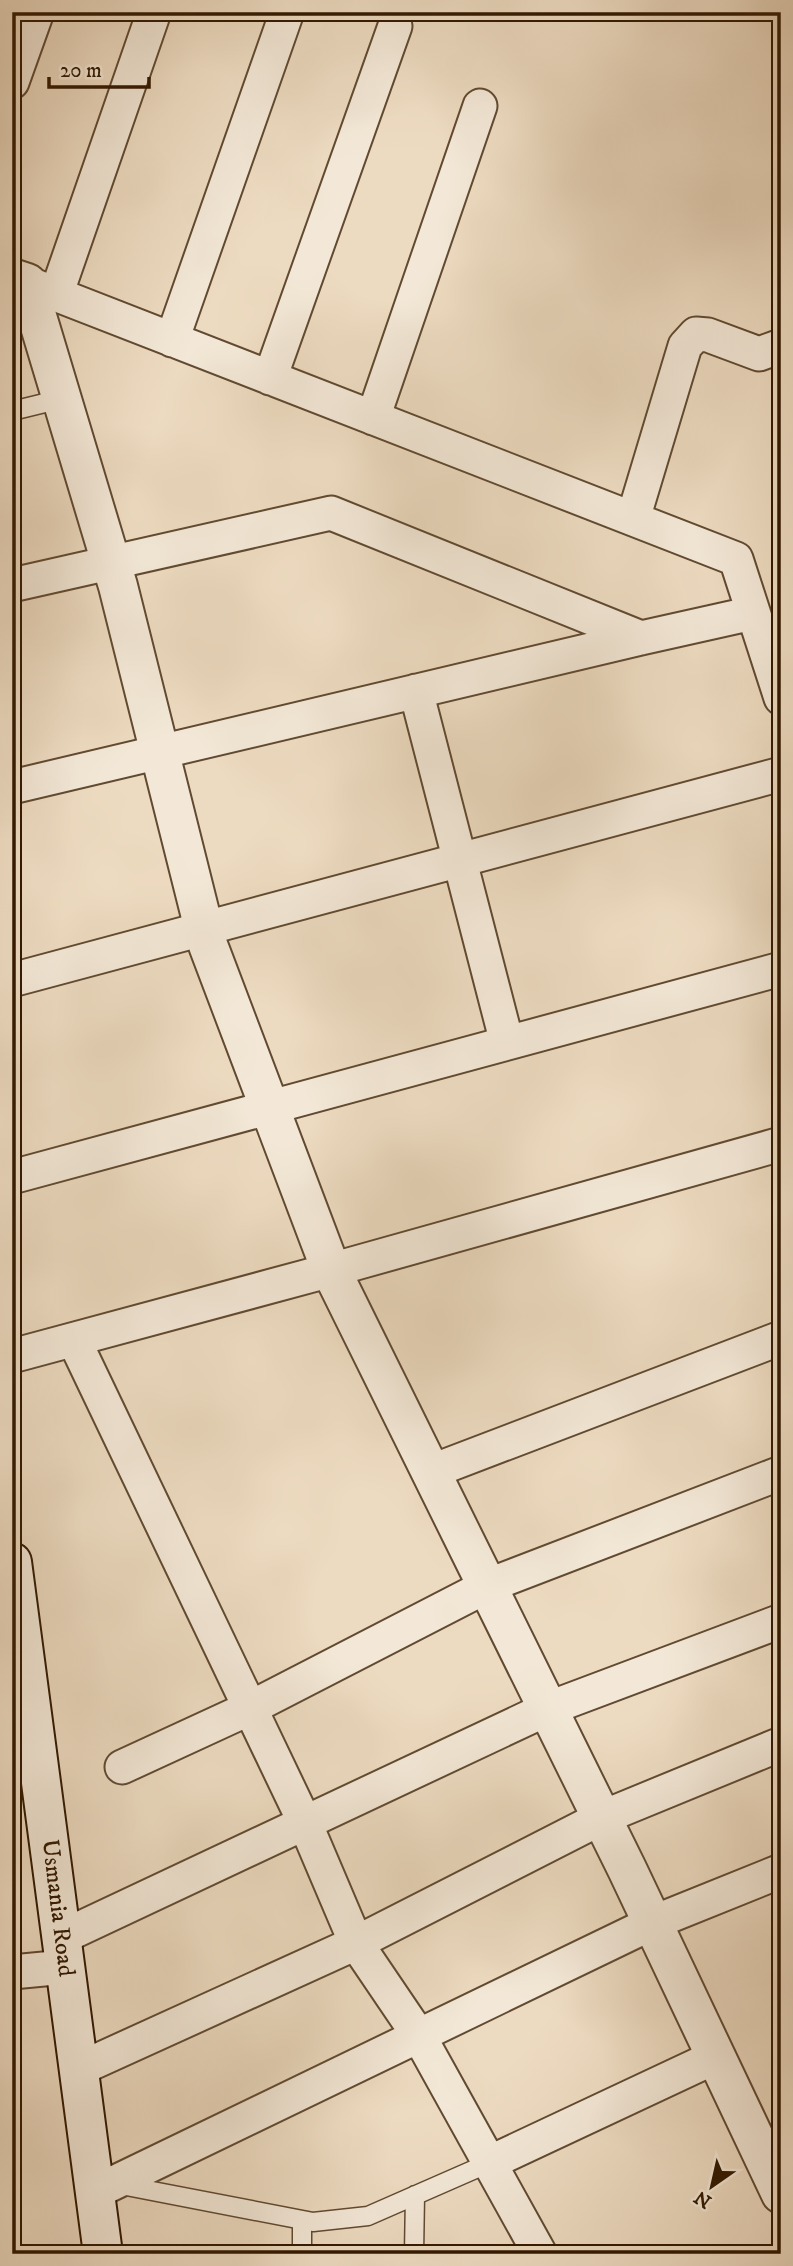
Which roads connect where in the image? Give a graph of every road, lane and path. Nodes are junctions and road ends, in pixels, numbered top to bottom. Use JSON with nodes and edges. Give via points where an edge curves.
{"nodes":[{"id":1,"x":37,"y":12,"type":"edge"},
{"id":2,"x":154,"y":12,"type":"edge"},
{"id":3,"x":287,"y":12,"type":"edge"},
{"id":4,"x":395,"y":26,"type":"dead end"},
{"id":5,"x":12,"y":82,"type":"edge"},
{"id":6,"x":480,"y":106,"type":"dead end"},
{"id":7,"x":32,"y":285,"type":"edge"},
{"id":8,"x":172,"y":340,"type":"junction"},
{"id":9,"x":781,"y":345,"type":"edge"},
{"id":10,"x":270,"y":378,"type":"junction"},
{"id":11,"x":61,"y":399,"type":"junction"},
{"id":12,"x":12,"y":411,"type":"edge"},
{"id":13,"x":373,"y":418,"type":"junction"},
{"id":14,"x":633,"y":519,"type":"junction"},
{"id":15,"x":111,"y":563,"type":"junction"},
{"id":16,"x":12,"y":584,"type":"edge"},
{"id":17,"x":753,"y":613,"type":"junction"},
{"id":18,"x":641,"y":638,"type":"junction"},
{"id":19,"x":416,"y":691,"type":"junction"},
{"id":20,"x":781,"y":698,"type":"edge"},
{"id":21,"x":159,"y":752,"type":"junction"},
{"id":22,"x":781,"y":774,"type":"edge"},
{"id":23,"x":12,"y":787,"type":"edge"},
{"id":24,"x":460,"y":860,"type":"junction"},
{"id":25,"x":204,"y":928,"type":"junction"},
{"id":26,"x":781,"y":969,"type":"edge"},
{"id":27,"x":12,"y":980,"type":"edge"},
{"id":28,"x":507,"y":1043,"type":"junction"},
{"id":29,"x":269,"y":1108,"type":"junction"},
{"id":30,"x":781,"y":1144,"type":"edge"},
{"id":31,"x":12,"y":1177,"type":"edge"},
{"id":32,"x":331,"y":1270,"type":"junction"},
{"id":33,"x":781,"y":1338,"type":"edge"},
{"id":34,"x":74,"y":1340,"type":"junction"},
{"id":35,"x":12,"y":1356,"type":"edge"},
{"id":36,"x":430,"y":1472,"type":"junction"},
{"id":37,"x":781,"y":1473,"type":"edge"},
{"id":38,"x":12,"y":1563,"type":"edge"},
{"id":39,"x":487,"y":1586,"type":"junction"},
{"id":40,"x":781,"y":1621,"type":"edge"},
{"id":41,"x":250,"y":1708,"type":"junction"},
{"id":42,"x":547,"y":1709,"type":"junction"},
{"id":43,"x":781,"y":1744,"type":"edge"},
{"id":44,"x":122,"y":1767,"type":"dead end"},
{"id":45,"x":601,"y":1818,"type":"junction"},
{"id":46,"x":305,"y":1823,"type":"junction"},
{"id":47,"x":781,"y":1871,"type":"edge"},
{"id":48,"x":652,"y":1923,"type":"junction"},
{"id":49,"x":356,"y":1943,"type":"junction"},
{"id":50,"x":63,"y":1952,"type":"junction"},
{"id":51,"x":12,"y":1972,"type":"edge"},
{"id":52,"x":419,"y":2036,"type":"junction"},
{"id":53,"x":715,"y":2057,"type":"junction"},
{"id":54,"x":79,"y":2069,"type":"junction"},
{"id":55,"x":489,"y":2164,"type":"junction"},
{"id":56,"x":104,"y":2188,"type":"junction"},
{"id":57,"x":781,"y":2194,"type":"edge"},
{"id":58,"x":415,"y":2195,"type":"junction"},
{"id":59,"x":302,"y":2220,"type":"junction"},
{"id":60,"x":103,"y":2254,"type":"edge"},
{"id":61,"x":302,"y":2254,"type":"edge"},
{"id":62,"x":414,"y":2254,"type":"edge"},
{"id":63,"x":540,"y":2254,"type":"edge"}],
"edges":[{"from":1,"to":5,"type":"street"},
{"from":2,"to":7,"type":"street"},
{"from":3,"to":8,"type":"street"},
{"from":4,"to":10,"type":"street"},
{"from":6,"to":13,"type":"street"},
{"from":7,"to":8,"type":"street"},
{"from":7,"to":11,"type":"street"},
{"from":8,"to":10,"type":"street"},
{"from":9,"to":14,"type":"street","via":[[759,354],[695,334],[685,346]]},
{"from":10,"to":13,"type":"street"},
{"from":11,"to":12,"type":"lane"},
{"from":11,"to":15,"type":"street"},
{"from":13,"to":14,"type":"street"},
{"from":14,"to":17,"type":"street","via":[[736,559]]},
{"from":15,"to":16,"type":"street"},
{"from":15,"to":18,"type":"street","via":[[331,513]]},
{"from":15,"to":21,"type":"street"},
{"from":17,"to":18,"type":"street"},
{"from":17,"to":20,"type":"street"},
{"from":18,"to":19,"type":"street"},
{"from":19,"to":21,"type":"street"},
{"from":19,"to":24,"type":"street"},
{"from":21,"to":23,"type":"street"},
{"from":21,"to":25,"type":"street"},
{"from":22,"to":24,"type":"street"},
{"from":24,"to":25,"type":"street"},
{"from":24,"to":28,"type":"street"},
{"from":25,"to":27,"type":"street"},
{"from":25,"to":29,"type":"street"},
{"from":26,"to":28,"type":"street"},
{"from":28,"to":29,"type":"street"},
{"from":29,"to":31,"type":"street"},
{"from":29,"to":32,"type":"street"},
{"from":30,"to":32,"type":"street"},
{"from":32,"to":34,"type":"street"},
{"from":32,"to":36,"type":"street"},
{"from":33,"to":36,"type":"street"},
{"from":34,"to":35,"type":"street"},
{"from":34,"to":41,"type":"street"},
{"from":36,"to":39,"type":"street"},
{"from":37,"to":39,"type":"street"},
{"from":38,"to":50,"type":"street","name":"Usmania Road"},
{"from":39,"to":41,"type":"street"},
{"from":39,"to":42,"type":"street"},
{"from":40,"to":42,"type":"street"},
{"from":41,"to":44,"type":"street"},
{"from":41,"to":46,"type":"street"},
{"from":42,"to":45,"type":"street"},
{"from":42,"to":46,"type":"street"},
{"from":43,"to":45,"type":"street"},
{"from":45,"to":48,"type":"street"},
{"from":45,"to":49,"type":"street"},
{"from":46,"to":49,"type":"street"},
{"from":46,"to":50,"type":"street"},
{"from":47,"to":48,"type":"street"},
{"from":48,"to":52,"type":"street"},
{"from":48,"to":53,"type":"street"},
{"from":49,"to":52,"type":"street"},
{"from":49,"to":54,"type":"street"},
{"from":50,"to":51,"type":"street"},
{"from":50,"to":54,"type":"street","name":"Usmania Road"},
{"from":52,"to":55,"type":"street"},
{"from":52,"to":56,"type":"street"},
{"from":53,"to":55,"type":"street"},
{"from":53,"to":57,"type":"street"},
{"from":54,"to":56,"type":"street","name":"Usmania Road"},
{"from":55,"to":58,"type":"lane"},
{"from":55,"to":63,"type":"street"},
{"from":56,"to":59,"type":"lane"},
{"from":56,"to":60,"type":"street","name":"Usmania Road"},
{"from":58,"to":59,"type":"lane","via":[[368,2216]]},
{"from":58,"to":62,"type":"lane"},
{"from":59,"to":61,"type":"lane"}]}
